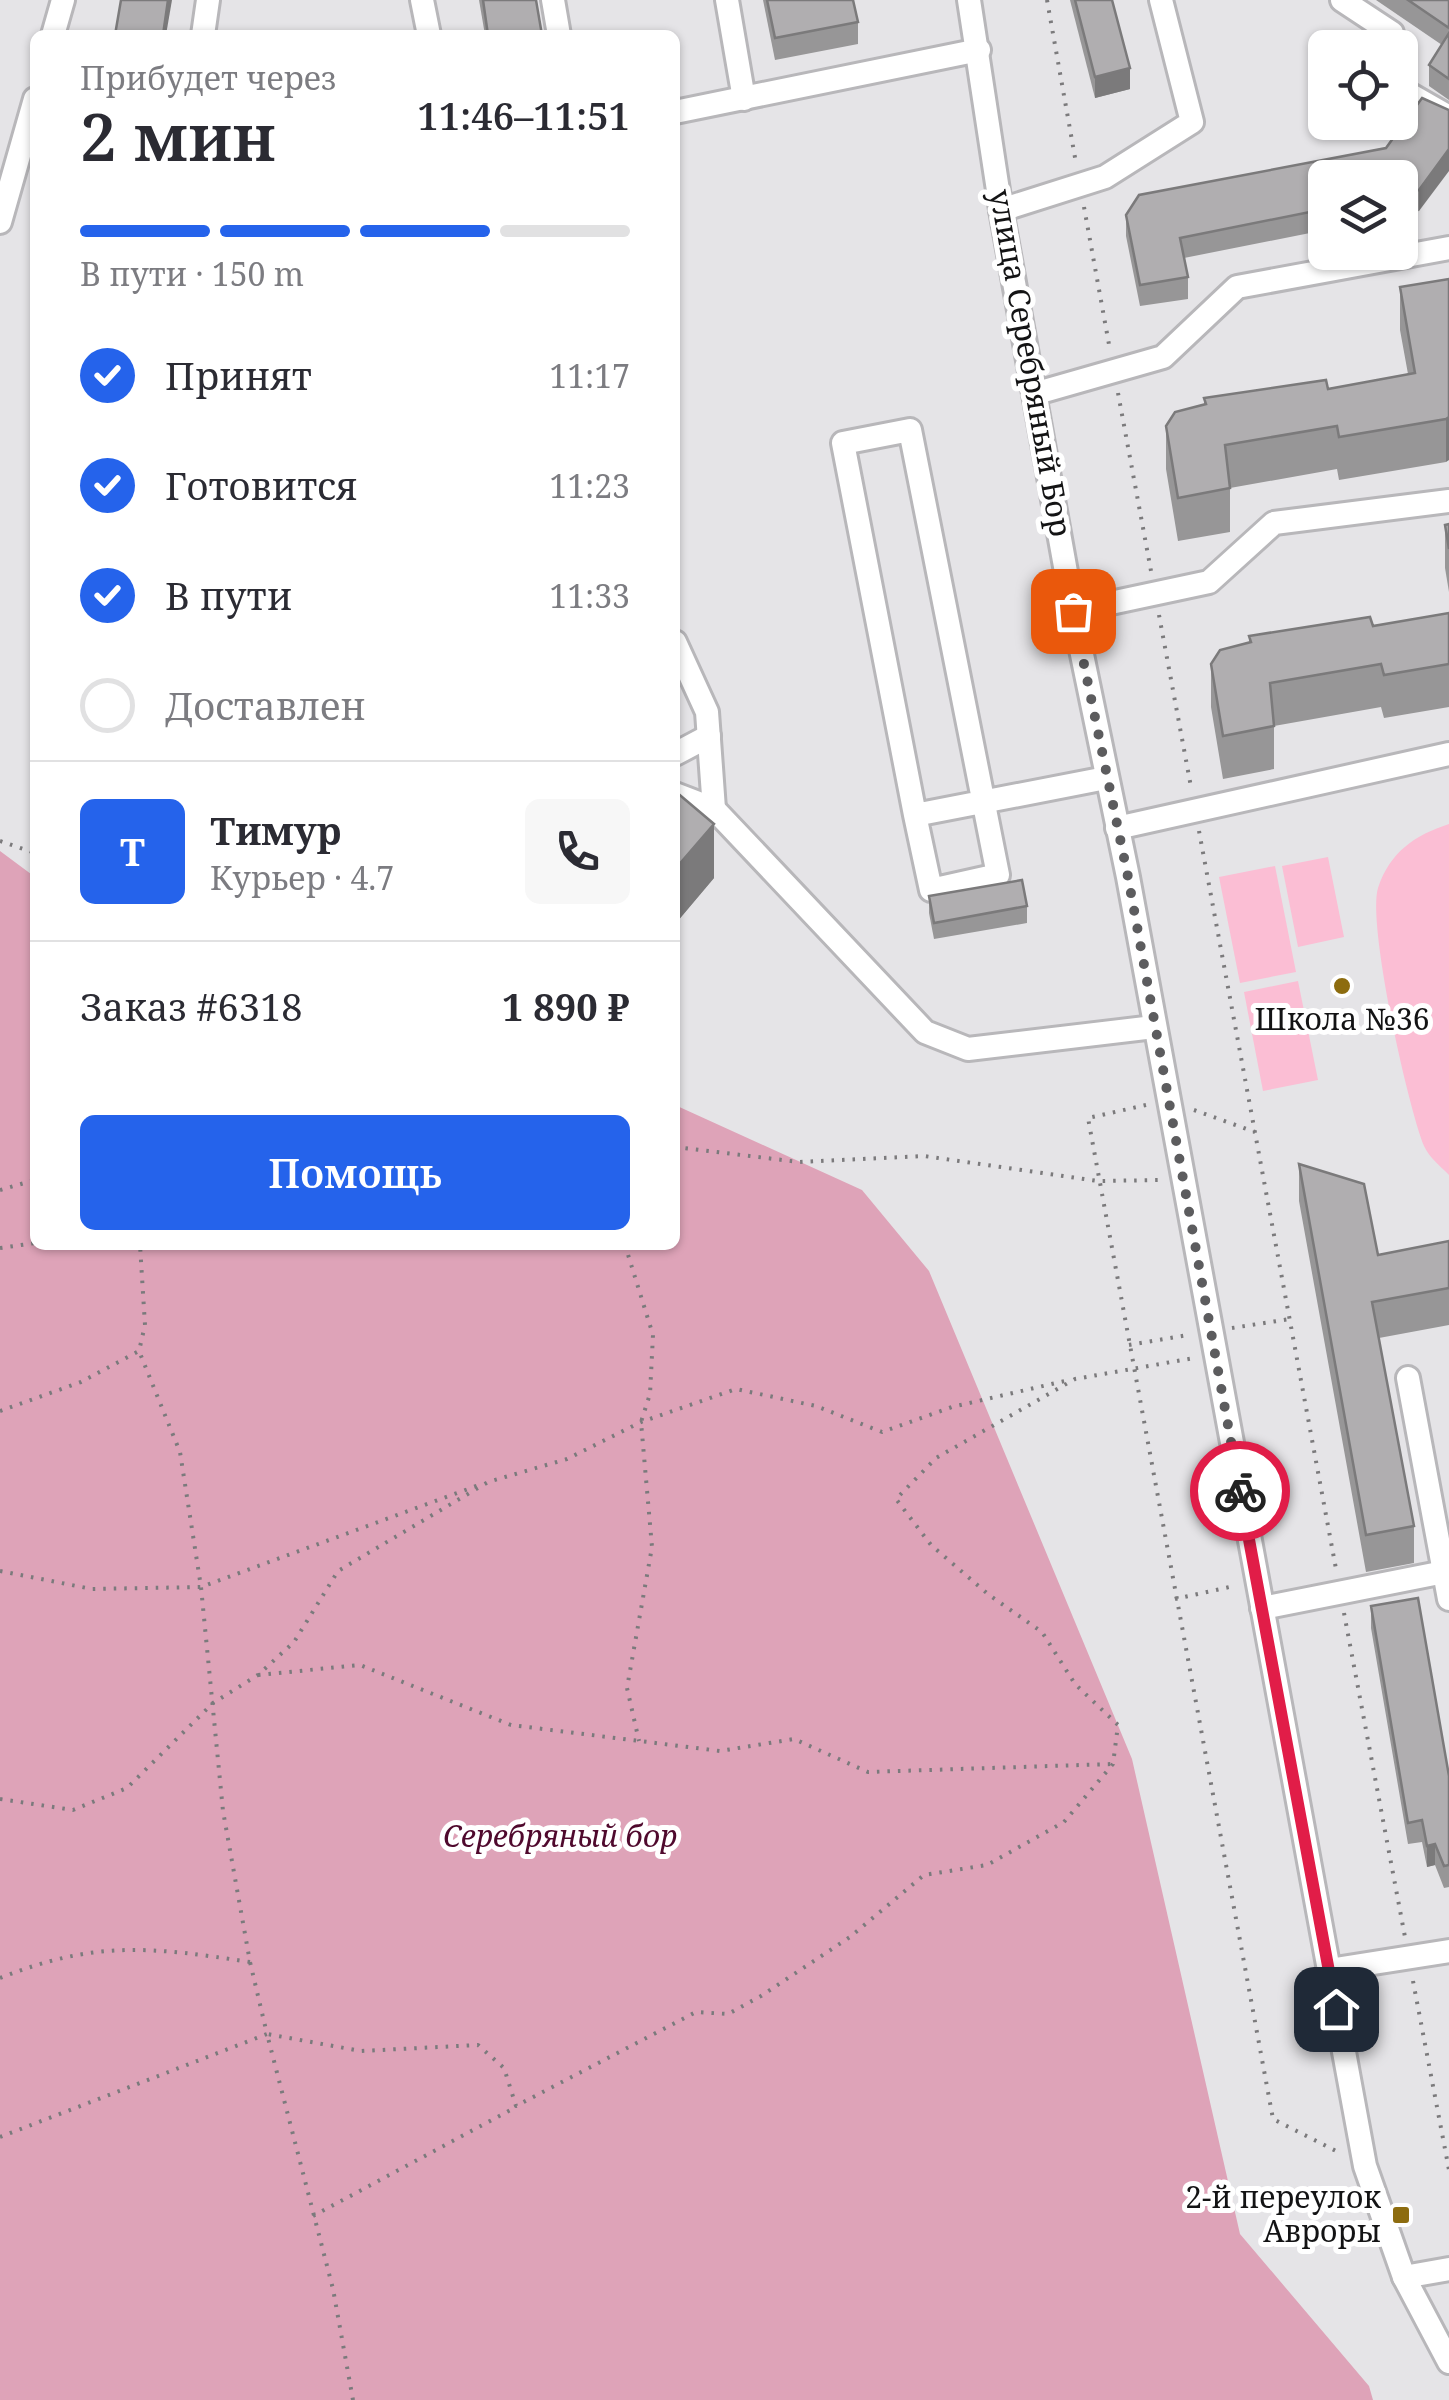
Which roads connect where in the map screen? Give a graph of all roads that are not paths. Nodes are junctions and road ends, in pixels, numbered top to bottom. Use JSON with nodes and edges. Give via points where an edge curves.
{"nodes":[{"id":1,"x":63,"y":0,"type":"edge"},
{"id":2,"x":208,"y":0,"type":"edge"},
{"id":3,"x":422,"y":0,"type":"edge"},
{"id":4,"x":554,"y":0,"type":"edge"},
{"id":5,"x":727,"y":0,"type":"edge"},
{"id":6,"x":969,"y":0,"type":"edge"},
{"id":7,"x":1161,"y":0,"type":"edge"},
{"id":8,"x":1342,"y":0,"type":"edge"},
{"id":9,"x":54,"y":30,"type":"edge"},
{"id":10,"x":204,"y":30,"type":"edge"},
{"id":11,"x":428,"y":30,"type":"edge"},
{"id":12,"x":558,"y":30,"type":"edge"},
{"id":13,"x":1387,"y":30,"type":"edge"},
{"id":14,"x":978,"y":50,"type":"junction"},
{"id":15,"x":744,"y":99,"type":"junction"},
{"id":16,"x":1418,"y":100,"type":"edge"},
{"id":17,"x":680,"y":111,"type":"edge"},
{"id":18,"x":30,"y":117,"type":"edge"},
{"id":19,"x":1449,"y":118,"type":"edge"},
{"id":20,"x":1001,"y":210,"type":"junction"},
{"id":21,"x":0,"y":222,"type":"edge"},
{"id":22,"x":1449,"y":248,"type":"edge"},
{"id":23,"x":1037,"y":393,"type":"junction"},
{"id":24,"x":1449,"y":501,"type":"edge"},
{"id":25,"x":1073,"y":611,"type":"junction"},
{"id":26,"x":680,"y":653,"type":"edge"},
{"id":27,"x":708,"y":736,"type":"junction"},
{"id":28,"x":680,"y":751,"type":"edge"},
{"id":29,"x":1449,"y":754,"type":"edge"},
{"id":30,"x":1106,"y":778,"type":"junction"},
{"id":31,"x":680,"y":796,"type":"edge"},
{"id":32,"x":982,"y":799,"type":"junction"},
{"id":33,"x":714,"y":809,"type":"junction"},
{"id":34,"x":915,"y":815,"type":"junction"},
{"id":35,"x":1117,"y":828,"type":"junction"},
{"id":36,"x":1154,"y":1028,"type":"junction"},
{"id":37,"x":1408,"y":1378,"type":"dead end"},
{"id":38,"x":1446,"y":1572,"type":"edge"},
{"id":39,"x":1449,"y":1599,"type":"edge"},
{"id":40,"x":1262,"y":1608,"type":"junction"},
{"id":41,"x":1449,"y":1951,"type":"edge"},
{"id":42,"x":1329,"y":1970,"type":"junction"},
{"id":43,"x":1449,"y":2269,"type":"edge"},
{"id":44,"x":1404,"y":2277,"type":"junction"},
{"id":45,"x":1449,"y":2362,"type":"edge"}],
"edges":[{"from":1,"to":9,"type":"street"},
{"from":2,"to":10,"type":"street"},
{"from":3,"to":11,"type":"street"},
{"from":4,"to":12,"type":"street"},
{"from":5,"to":15,"type":"street"},
{"from":6,"to":14,"type":"street","name":"улица Серебряный Бор"},
{"from":7,"to":20,"type":"street","via":[[1192,122],[1104,176]]},
{"from":8,"to":13,"type":"street"},
{"from":14,"to":15,"type":"street"},
{"from":14,"to":20,"type":"street","name":"улица Серебряный Бор"},
{"from":15,"to":17,"type":"street"},
{"from":16,"to":19,"type":"street"},
{"from":18,"to":21,"type":"street"},
{"from":20,"to":23,"type":"street","name":"улица Серебряный Бор"},
{"from":22,"to":23,"type":"street","via":[[1237,287],[1163,356]]},
{"from":23,"to":25,"type":"street","name":"улица Серебряный Бор"},
{"from":24,"to":25,"type":"street","via":[[1274,523],[1209,582]]},
{"from":25,"to":30,"type":"street","name":"улица Серебряный Бор"},
{"from":26,"to":27,"type":"street","via":[[707,712]]},
{"from":27,"to":28,"type":"street"},
{"from":27,"to":33,"type":"street"},
{"from":29,"to":35,"type":"street"},
{"from":30,"to":32,"type":"street"},
{"from":30,"to":35,"type":"street","name":"улица Серебряный Бор"},
{"from":31,"to":33,"type":"street"},
{"from":32,"to":34,"type":"street"},
{"from":32,"to":34,"type":"street","via":[[998,875],[931,890]]},
{"from":32,"to":34,"type":"street","via":[[910,430],[843,443]]},
{"from":33,"to":36,"type":"street","via":[[925,1032],[968,1049]]},
{"from":35,"to":36,"type":"street","name":"улица Серебряный Бор"},
{"from":36,"to":40,"type":"street","name":"улица Серебряный Бор"},
{"from":37,"to":38,"type":"street"},
{"from":38,"to":39,"type":"street"},
{"from":38,"to":40,"type":"street"},
{"from":40,"to":42,"type":"street","name":"улица Серебряный Бор"},
{"from":41,"to":42,"type":"street"},
{"from":42,"to":44,"type":"street","name":"улица Серебряный Бор","via":[[1366,2166]]},
{"from":43,"to":44,"type":"street"},
{"from":44,"to":45,"type":"street","name":"улица Серебряный Бор"}]}
